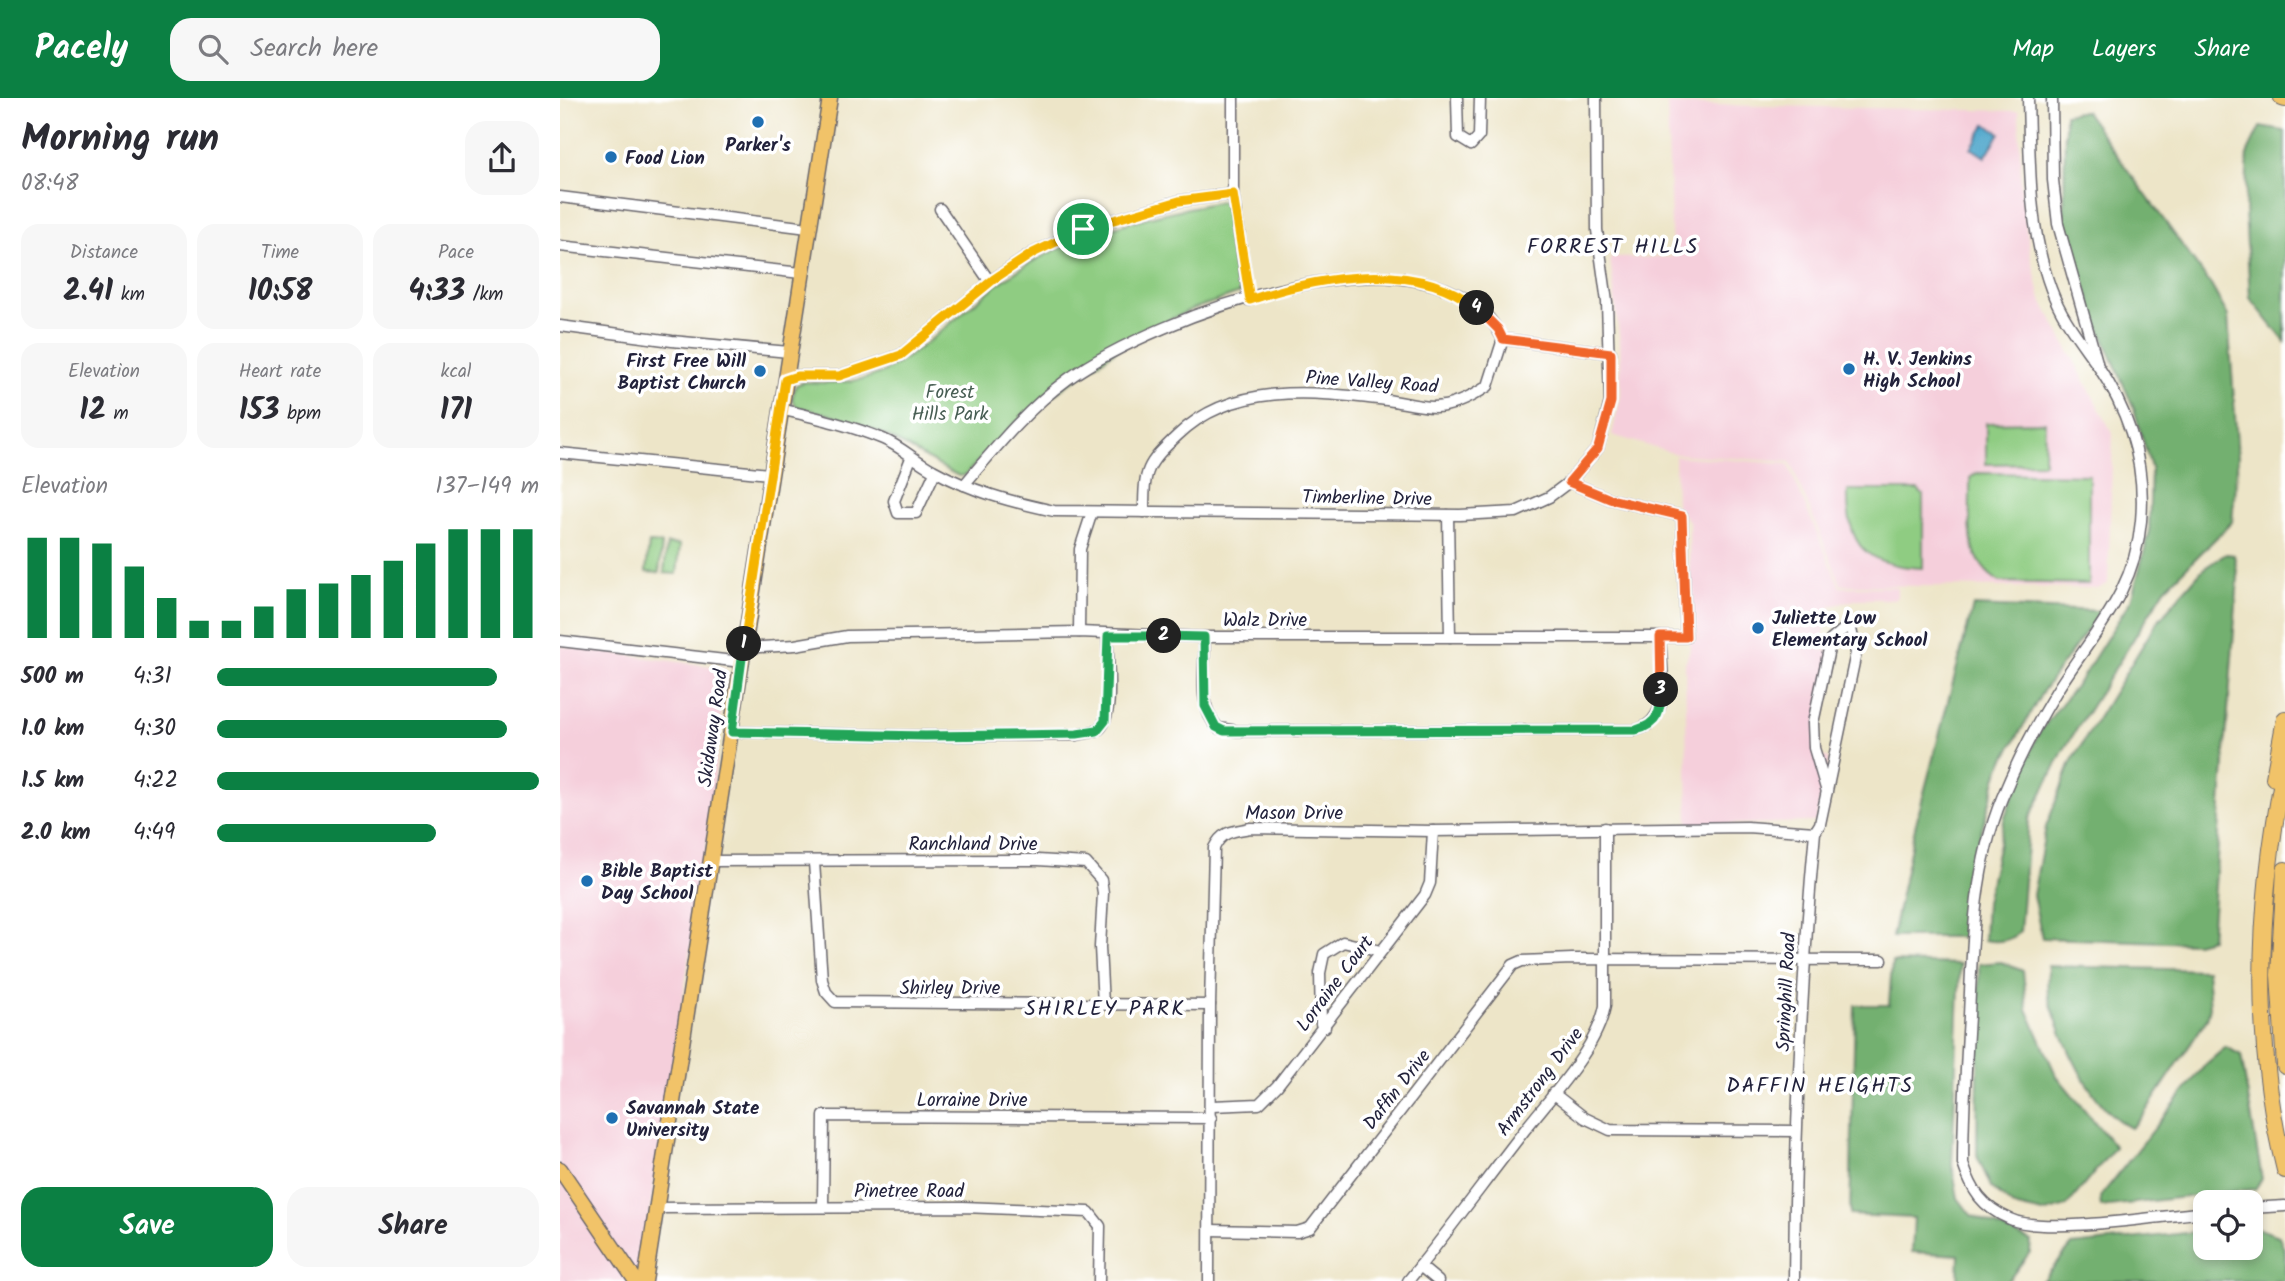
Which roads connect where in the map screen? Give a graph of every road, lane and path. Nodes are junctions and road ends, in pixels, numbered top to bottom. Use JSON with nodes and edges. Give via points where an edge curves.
{"nodes":[{"id":1,"x":830,"y":98,"type":"edge"},
{"id":2,"x":841,"y":98,"type":"edge"},
{"id":3,"x":1233,"y":98,"type":"edge"},
{"id":4,"x":1457,"y":98,"type":"edge"},
{"id":5,"x":1480,"y":98,"type":"edge"},
{"id":6,"x":1596,"y":98,"type":"edge"},
{"id":7,"x":2028,"y":98,"type":"edge"},
{"id":8,"x":2052,"y":98,"type":"edge"},
{"id":9,"x":818,"y":169,"type":"junction"},
{"id":10,"x":1233,"y":194,"type":"junction"},
{"id":11,"x":560,"y":197,"type":"edge"},
{"id":12,"x":940,"y":209,"type":"dead end"},
{"id":13,"x":808,"y":228,"type":"junction"},
{"id":14,"x":560,"y":246,"type":"edge"},
{"id":15,"x":801,"y":273,"type":"junction"},
{"id":16,"x":990,"y":282,"type":"junction"},
{"id":17,"x":1250,"y":300,"type":"junction"},
{"id":18,"x":560,"y":326,"type":"edge"},
{"id":19,"x":1503,"y":339,"type":"junction"},
{"id":20,"x":789,"y":352,"type":"junction"},
{"id":21,"x":1611,"y":353,"type":"junction"},
{"id":22,"x":2097,"y":364,"type":"junction"},
{"id":23,"x":785,"y":380,"type":"junction"},
{"id":24,"x":780,"y":409,"type":"junction"},
{"id":25,"x":560,"y":453,"type":"edge"},
{"id":26,"x":911,"y":458,"type":"junction"},
{"id":27,"x":935,"y":472,"type":"junction"},
{"id":28,"x":769,"y":474,"type":"junction"},
{"id":29,"x":1569,"y":482,"type":"junction"},
{"id":30,"x":964,"y":485,"type":"junction"},
{"id":31,"x":1092,"y":512,"type":"junction"},
{"id":32,"x":1144,"y":512,"type":"junction"},
{"id":33,"x":1448,"y":515,"type":"junction"},
{"id":34,"x":1079,"y":632,"type":"junction"},
{"id":35,"x":1108,"y":636,"type":"junction"},
{"id":36,"x":1204,"y":637,"type":"junction"},
{"id":37,"x":1450,"y":637,"type":"junction"},
{"id":38,"x":1660,"y":637,"type":"junction"},
{"id":39,"x":560,"y":641,"type":"edge"},
{"id":40,"x":743,"y":655,"type":"junction"},
{"id":41,"x":2285,"y":719,"type":"edge"},
{"id":42,"x":732,"y":732,"type":"junction"},
{"id":43,"x":2285,"y":765,"type":"edge"},
{"id":44,"x":1827,"y":792,"type":"junction"},
{"id":45,"x":1605,"y":828,"type":"junction"},
{"id":46,"x":1433,"y":831,"type":"junction"},
{"id":47,"x":1815,"y":832,"type":"junction"},
{"id":48,"x":712,"y":861,"type":"junction"},
{"id":49,"x":814,"y":862,"type":"junction"},
{"id":50,"x":2285,"y":870,"type":"edge"},
{"id":51,"x":2263,"y":917,"type":"junction"},
{"id":52,"x":1381,"y":951,"type":"junction"},
{"id":53,"x":1803,"y":959,"type":"junction"},
{"id":54,"x":1606,"y":960,"type":"junction"},
{"id":55,"x":1882,"y":960,"type":"dead end"},
{"id":56,"x":1103,"y":1005,"type":"junction"},
{"id":57,"x":1210,"y":1005,"type":"junction"},
{"id":58,"x":1325,"y":1027,"type":"junction"},
{"id":59,"x":2285,"y":1066,"type":"edge"},
{"id":60,"x":1553,"y":1093,"type":"junction"},
{"id":61,"x":1212,"y":1106,"type":"junction"},
{"id":62,"x":1211,"y":1118,"type":"junction"},
{"id":63,"x":1795,"y":1131,"type":"junction"},
{"id":64,"x":560,"y":1169,"type":"edge"},
{"id":65,"x":2285,"y":1170,"type":"edge"},
{"id":66,"x":2263,"y":1206,"type":"edge"},
{"id":67,"x":2285,"y":1206,"type":"edge"},
{"id":68,"x":655,"y":1208,"type":"junction"},
{"id":69,"x":823,"y":1208,"type":"junction"},
{"id":70,"x":2193,"y":1213,"type":"edge"},
{"id":71,"x":1210,"y":1230,"type":"junction"},
{"id":72,"x":1420,"y":1266,"type":"junction"},
{"id":73,"x":636,"y":1281,"type":"edge"},
{"id":74,"x":645,"y":1281,"type":"edge"},
{"id":75,"x":1099,"y":1281,"type":"edge"},
{"id":76,"x":1209,"y":1281,"type":"edge"},
{"id":77,"x":1408,"y":1281,"type":"edge"},
{"id":78,"x":1438,"y":1281,"type":"edge"},
{"id":79,"x":1794,"y":1281,"type":"edge"}],
"edges":[{"from":1,"to":9,"type":"main road","name":"Skidaway Road"},
{"from":2,"to":9,"type":"main road","via":[[830,146]]},
{"from":3,"to":10,"type":"street"},
{"from":4,"to":5,"type":"street","via":[[1458,137],[1471,145],[1479,136]]},
{"from":6,"to":21,"type":"street","name":"Timberline Drive","via":[[1597,230]]},
{"from":7,"to":22,"type":"street","via":[[2036,240],[2067,325]]},
{"from":8,"to":22,"type":"street","via":[[2058,225]]},
{"from":9,"to":13,"type":"main road","name":"Skidaway Road"},
{"from":10,"to":16,"type":"street","via":[[1179,201],[1083,229],[1033,253]]},
{"from":10,"to":17,"type":"street"},
{"from":11,"to":13,"type":"street"},
{"from":12,"to":16,"type":"street"},
{"from":13,"to":15,"type":"main road","name":"Skidaway Road"},
{"from":14,"to":15,"type":"street"},
{"from":15,"to":20,"type":"main road","name":"Skidaway Road"},
{"from":16,"to":23,"type":"street","via":[[901,355],[839,376]]},
{"from":17,"to":19,"type":"street","via":[[1342,277],[1420,282],[1472,304]]},
{"from":17,"to":30,"type":"street","via":[[1203,312],[1101,358],[1031,410],[1003,436]]},
{"from":18,"to":20,"type":"street"},
{"from":19,"to":21,"type":"street"},
{"from":19,"to":32,"type":"street","name":"Pine Valley Road","via":[[1488,386],[1471,397],[1436,407],[1335,394],[1278,393],[1235,401],[1185,428],[1160,452],[1144,476]]},
{"from":20,"to":23,"type":"main road","name":"Skidaway Road"},
{"from":21,"to":29,"type":"street","name":"Timberline Drive","via":[[1611,402],[1598,448]]},
{"from":22,"to":70,"type":"street","via":[[2118,397],[2140,461],[2141,526],[2124,591],[2028,742],[1989,838],[1974,918],[1963,1164],[1971,1189],[2012,1221],[2085,1224]]},
{"from":23,"to":24,"type":"main road","name":"Skidaway Road"},
{"from":24,"to":26,"type":"street","name":"Timberline Drive","via":[[869,433]]},
{"from":24,"to":28,"type":"main road","name":"Skidaway Road"},
{"from":25,"to":28,"type":"street"},
{"from":26,"to":27,"type":"street","name":"Timberline Drive"},
{"from":26,"to":27,"type":"street","via":[[894,501],[898,513],[916,513]]},
{"from":27,"to":30,"type":"street","name":"Timberline Drive"},
{"from":28,"to":40,"type":"main road","name":"Skidaway Road"},
{"from":29,"to":33,"type":"street","name":"Timberline Drive","via":[[1516,512]]},
{"from":29,"to":38,"type":"street","name":"Walz Drive","via":[[1610,499],[1682,516],[1686,637]]},
{"from":30,"to":31,"type":"street","name":"Timberline Drive","via":[[1043,509]]},
{"from":31,"to":32,"type":"street","name":"Timberline Drive"},
{"from":31,"to":34,"type":"street","via":[[1080,549]]},
{"from":32,"to":33,"type":"street","name":"Timberline Drive"},
{"from":33,"to":37,"type":"street"},
{"from":34,"to":35,"type":"street","name":"Walz Drive"},
{"from":34,"to":40,"type":"street","name":"Walz Drive","via":[[847,636]]},
{"from":35,"to":36,"type":"street","name":"Walz Drive"},
{"from":35,"to":42,"type":"street","via":[[1107,711],[1097,731],[925,736]]},
{"from":36,"to":37,"type":"street","name":"Walz Drive"},
{"from":36,"to":38,"type":"street","via":[[1205,706],[1216,727],[1228,731],[1636,730],[1649,727],[1661,707]]},
{"from":37,"to":38,"type":"street","name":"Walz Drive"},
{"from":39,"to":40,"type":"street","name":"Walz Drive"},
{"from":40,"to":42,"type":"main road","name":"Skidaway Road"},
{"from":41,"to":51,"type":"highway","via":[[2268,829]]},
{"from":42,"to":48,"type":"main road","name":"Skidaway Road"},
{"from":43,"to":51,"type":"highway"},
{"from":44,"to":44,"type":"street","name":"Springhill Road","via":[[1856,653],[1850,624],[1831,640],[1813,723],[1814,748]]},
{"from":44,"to":47,"type":"street","name":"Springhill Road"},
{"from":45,"to":46,"type":"street","name":"Mason Drive"},
{"from":45,"to":47,"type":"street","name":"Mason Drive","via":[[1747,827]]},
{"from":45,"to":54,"type":"street","name":"Armstrong Drive"},
{"from":46,"to":52,"type":"street","name":"Lorraine Court","via":[[1425,895]]},
{"from":46,"to":57,"type":"street","name":"Mason Drive","via":[[1251,828],[1219,837],[1214,848]]},
{"from":47,"to":53,"type":"street","name":"Springhill Road"},
{"from":48,"to":49,"type":"street","name":"Ranchland Drive"},
{"from":48,"to":68,"type":"main road","name":"Skidaway Road"},
{"from":49,"to":56,"type":"street","name":"Shirley Drive","via":[[822,980],[825,992],[835,1002]]},
{"from":49,"to":56,"type":"street","name":"Ranchland Drive","via":[[1086,863],[1101,880],[1103,893]]},
{"from":50,"to":59,"type":"highway","via":[[2279,975]]},
{"from":51,"to":65,"type":"highway","via":[[2264,1035]]},
{"from":52,"to":58,"type":"street","name":"Lorraine Court"},
{"from":52,"to":58,"type":"street","via":[[1343,942],[1324,954],[1320,973],[1321,1024]]},
{"from":53,"to":54,"type":"street"},
{"from":53,"to":55,"type":"street"},
{"from":53,"to":63,"type":"street","name":"Springhill Road"},
{"from":54,"to":60,"type":"street","name":"Armstrong Drive","via":[[1602,1022]]},
{"from":54,"to":71,"type":"street","name":"Daffin Drive","via":[[1522,961],[1513,965],[1310,1228]]},
{"from":56,"to":57,"type":"street","name":"Shirley Drive"},
{"from":57,"to":61,"type":"street","name":"Mason Drive"},
{"from":58,"to":61,"type":"street","name":"Lorraine Court","via":[[1259,1104]]},
{"from":60,"to":63,"type":"street","via":[[1585,1118],[1610,1130]]},
{"from":60,"to":72,"type":"street","name":"Armstrong Drive"},
{"from":61,"to":62,"type":"street","name":"Mason Drive"},
{"from":62,"to":69,"type":"street","name":"Lorraine Drive","via":[[824,1116]]},
{"from":62,"to":71,"type":"street","name":"Mason Drive"},
{"from":63,"to":79,"type":"street","name":"Springhill Road"},
{"from":64,"to":73,"type":"main road"},
{"from":66,"to":67,"type":"street"},
{"from":68,"to":69,"type":"street","name":"Pinetree Road"},
{"from":68,"to":74,"type":"main road","name":"Skidaway Road"},
{"from":69,"to":75,"type":"street","name":"Pinetree Road","via":[[1089,1212],[1100,1226]]},
{"from":71,"to":76,"type":"street","name":"Mason Drive"},
{"from":72,"to":77,"type":"street","name":"Armstrong Drive"},
{"from":72,"to":78,"type":"street"}]}
